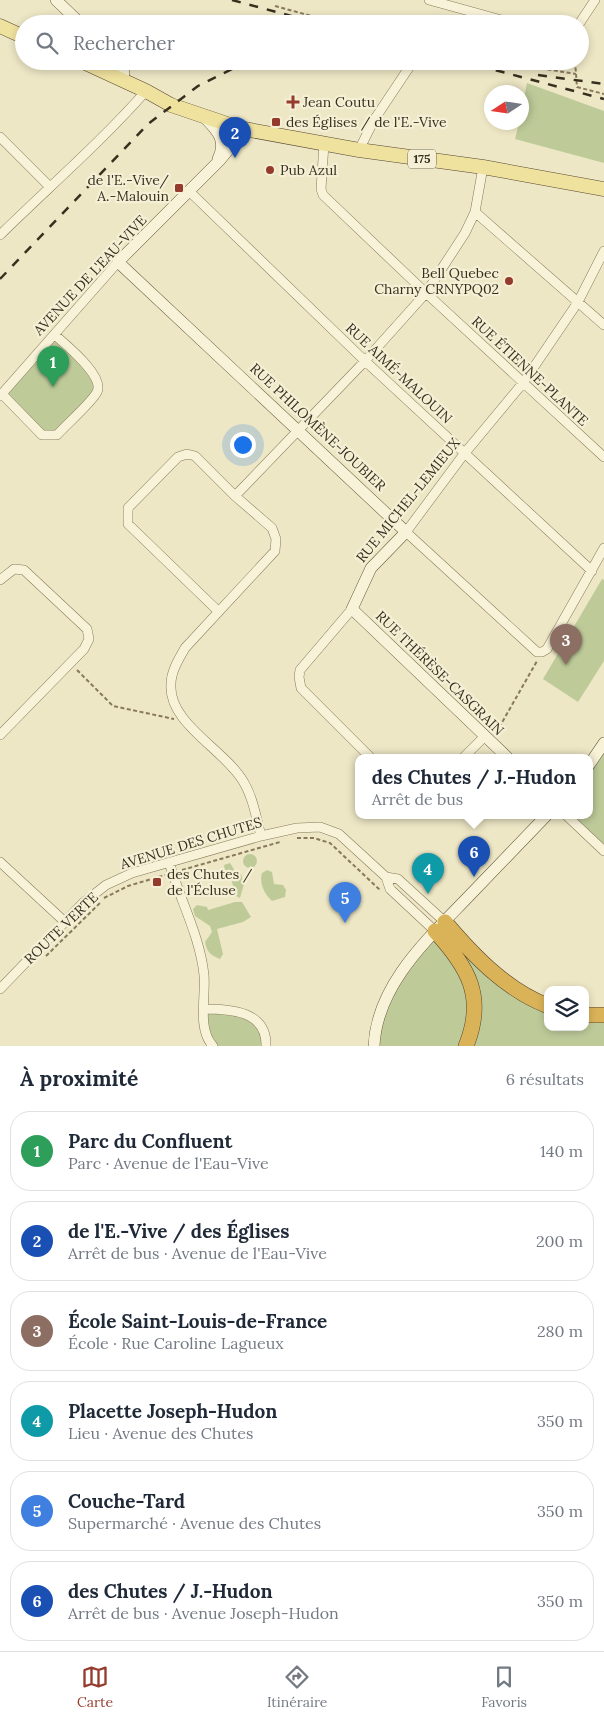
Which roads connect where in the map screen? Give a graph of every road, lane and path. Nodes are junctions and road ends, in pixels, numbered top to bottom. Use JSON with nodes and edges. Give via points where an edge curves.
{"nodes":[{"id":1,"x":56,"y":0,"type":"edge"},
{"id":2,"x":428,"y":0,"type":"edge"},
{"id":3,"x":595,"y":0,"type":"edge"},
{"id":4,"x":275,"y":6,"type":"dead end"},
{"id":5,"x":72,"y":15,"type":"edge"},
{"id":6,"x":308,"y":15,"type":"edge"},
{"id":7,"x":483,"y":15,"type":"edge"},
{"id":8,"x":585,"y":15,"type":"edge"},
{"id":9,"x":0,"y":26,"type":"edge"},
{"id":10,"x":15,"y":33,"type":"edge"},
{"id":11,"x":100,"y":70,"type":"edge"},
{"id":12,"x":122,"y":70,"type":"edge"},
{"id":13,"x":407,"y":70,"type":"edge"},
{"id":14,"x":551,"y":70,"type":"edge"},
{"id":15,"x":576,"y":70,"type":"edge"},
{"id":16,"x":576,"y":74,"type":"junction"},
{"id":17,"x":122,"y":80,"type":"junction"},
{"id":18,"x":146,"y":91,"type":"junction"},
{"id":19,"x":604,"y":94,"type":"edge"},
{"id":20,"x":206,"y":118,"type":"junction"},
{"id":21,"x":239,"y":128,"type":"junction"},
{"id":22,"x":0,"y":136,"type":"edge"},
{"id":23,"x":324,"y":144,"type":"junction"},
{"id":24,"x":360,"y":150,"type":"junction"},
{"id":25,"x":483,"y":167,"type":"junction"},
{"id":26,"x":213,"y":168,"type":"junction"},
{"id":27,"x":49,"y":186,"type":"junction"},
{"id":28,"x":604,"y":188,"type":"edge"},
{"id":29,"x":190,"y":192,"type":"junction"},
{"id":30,"x":475,"y":212,"type":"junction"},
{"id":31,"x":0,"y":235,"type":"edge"},
{"id":32,"x":603,"y":256,"type":"edge"},
{"id":33,"x":118,"y":262,"type":"junction"},
{"id":34,"x":426,"y":293,"type":"junction"},
{"id":35,"x":578,"y":302,"type":"junction"},
{"id":36,"x":604,"y":325,"type":"edge"},
{"id":37,"x":55,"y":335,"type":"junction"},
{"id":38,"x":365,"y":361,"type":"junction"},
{"id":39,"x":523,"y":383,"type":"junction"},
{"id":40,"x":1,"y":395,"type":"edge"},
{"id":41,"x":298,"y":428,"type":"junction"},
{"id":42,"x":464,"y":454,"type":"junction"},
{"id":43,"x":604,"y":457,"type":"edge"},
{"id":44,"x":235,"y":496,"type":"junction"},
{"id":45,"x":406,"y":532,"type":"junction"},
{"id":46,"x":604,"y":548,"type":"edge"},
{"id":47,"x":592,"y":570,"type":"junction"},
{"id":48,"x":0,"y":580,"type":"edge"},
{"id":49,"x":352,"y":609,"type":"junction"},
{"id":50,"x":218,"y":611,"type":"junction"},
{"id":51,"x":542,"y":652,"type":"junction"},
{"id":52,"x":70,"y":663,"type":"junction"},
{"id":53,"x":186,"y":722,"type":"junction"},
{"id":54,"x":0,"y":735,"type":"edge"},
{"id":55,"x":487,"y":738,"type":"junction"},
{"id":56,"x":604,"y":743,"type":"edge"},
{"id":57,"x":367,"y":754,"type":"edge"},
{"id":58,"x":468,"y":754,"type":"edge"},
{"id":59,"x":504,"y":754,"type":"edge"},
{"id":60,"x":593,"y":759,"type":"edge"},
{"id":61,"x":543,"y":819,"type":"edge"},
{"id":62,"x":570,"y":819,"type":"edge"},
{"id":63,"x":260,"y":836,"type":"junction"},
{"id":64,"x":293,"y":838,"type":"dead end"},
{"id":65,"x":286,"y":840,"type":"dead end"},
{"id":66,"x":604,"y":851,"type":"edge"},
{"id":67,"x":0,"y":862,"type":"edge"},
{"id":68,"x":169,"y":862,"type":"junction"},
{"id":69,"x":183,"y":870,"type":"dead end"},
{"id":70,"x":163,"y":876,"type":"dead end"},
{"id":71,"x":386,"y":877,"type":"junction"},
{"id":72,"x":386,"y":896,"type":"dead end"},
{"id":73,"x":65,"y":922,"type":"junction"},
{"id":74,"x":440,"y":926,"type":"junction"},
{"id":75,"x":41,"y":960,"type":"dead end"},
{"id":76,"x":0,"y":989,"type":"edge"},
{"id":77,"x":544,"y":1004,"type":"edge"},
{"id":78,"x":204,"y":1009,"type":"junction"},
{"id":79,"x":589,"y":1015,"type":"edge"},
{"id":80,"x":604,"y":1015,"type":"edge"},
{"id":81,"x":213,"y":1046,"type":"edge"},
{"id":82,"x":266,"y":1046,"type":"edge"},
{"id":83,"x":374,"y":1046,"type":"edge"},
{"id":84,"x":466,"y":1046,"type":"edge"}],
"edges":[{"from":1,"to":5,"type":"street"},
{"from":2,"to":7,"type":"street"},
{"from":3,"to":8,"type":"street"},
{"from":4,"to":6,"type":"path"},
{"from":9,"to":10,"type":"main road"},
{"from":11,"to":17,"type":"main road","number":"175"},
{"from":12,"to":17,"type":"street"},
{"from":13,"to":24,"type":"street","via":[[374,120]]},
{"from":14,"to":16,"type":"path"},
{"from":15,"to":16,"type":"path"},
{"from":16,"to":19,"type":"path","via":[[576,87]]},
{"from":17,"to":18,"type":"main road","number":"175"},
{"from":18,"to":20,"type":"main road","number":"175","via":[[171,105]]},
{"from":18,"to":27,"type":"street","via":[[111,130]]},
{"from":20,"to":21,"type":"main road","number":"175"},
{"from":20,"to":26,"type":"street","via":[[219,132],[223,143]]},
{"from":21,"to":23,"type":"main road","number":"175"},
{"from":21,"to":26,"type":"street","name":"AVENUE DE L'EAU-VIVE","via":[[230,148]]},
{"from":22,"to":27,"type":"street"},
{"from":23,"to":24,"type":"main road","number":"175"},
{"from":23,"to":34,"type":"street","name":"RUE ÉTIENNE-PLANTE","via":[[321,189],[324,195]]},
{"from":24,"to":25,"type":"main road","number":"175"},
{"from":25,"to":28,"type":"main road","number":"175"},
{"from":25,"to":30,"type":"street"},
{"from":26,"to":29,"type":"street","name":"AVENUE DE L'EAU-VIVE"},
{"from":27,"to":31,"type":"street"},
{"from":29,"to":33,"type":"street","name":"AVENUE DE L'EAU-VIVE"},
{"from":29,"to":38,"type":"street","name":"RUE AIMÉ-MALOUIN"},
{"from":30,"to":34,"type":"street"},
{"from":30,"to":35,"type":"street"},
{"from":32,"to":35,"type":"street","name":"RUE MICHEL-LEMIEUX"},
{"from":33,"to":37,"type":"street","name":"AVENUE DE L'EAU-VIVE"},
{"from":33,"to":41,"type":"street","name":"RUE PHILOMÈNE-JOUBIER"},
{"from":34,"to":38,"type":"street"},
{"from":34,"to":39,"type":"street","name":"RUE ÉTIENNE-PLANTE"},
{"from":35,"to":36,"type":"street"},
{"from":35,"to":39,"type":"street","name":"RUE MICHEL-LEMIEUX"},
{"from":37,"to":40,"type":"street","name":"AVENUE DE L'EAU-VIVE"},
{"from":37,"to":40,"type":"street","via":[[93,373],[98,382],[97,392],[57,435],[49,436],[42,436]]},
{"from":38,"to":41,"type":"street"},
{"from":38,"to":42,"type":"street","name":"RUE AIMÉ-MALOUIN"},
{"from":39,"to":42,"type":"street","name":"RUE MICHEL-LEMIEUX"},
{"from":39,"to":43,"type":"street","name":"RUE ÉTIENNE-PLANTE"},
{"from":41,"to":44,"type":"street"},
{"from":41,"to":45,"type":"street","name":"RUE PHILOMÈNE-JOUBIER"},
{"from":42,"to":45,"type":"street","name":"RUE MICHEL-LEMIEUX"},
{"from":42,"to":47,"type":"street","name":"RUE AIMÉ-MALOUIN"},
{"from":44,"to":50,"type":"street","via":[[272,528],[276,551]]},
{"from":44,"to":50,"type":"street","via":[[195,456],[187,454],[178,457],[128,508],[128,524]]},
{"from":45,"to":49,"type":"street","name":"RUE MICHEL-LEMIEUX","via":[[371,568]]},
{"from":45,"to":51,"type":"street","name":"RUE PHILOMÈNE-JOUBIER","via":[[537,652]]},
{"from":46,"to":47,"type":"street"},
{"from":47,"to":51,"type":"street","via":[[547,649]]},
{"from":48,"to":52,"type":"street","via":[[14,569],[24,570],[87,629],[89,639]]},
{"from":49,"to":55,"type":"street","name":"RUE THÉRÈSE-CASGRAIN"},
{"from":49,"to":57,"type":"street","name":"RUE MICHEL-LEMIEUX","via":[[300,670],[299,677],[301,688]]},
{"from":50,"to":53,"type":"street","via":[[185,648],[175,666],[170,684],[174,704]]},
{"from":51,"to":55,"type":"path","via":[[495,734]]},
{"from":52,"to":53,"type":"path","via":[[113,706]]},
{"from":52,"to":54,"type":"street"},
{"from":53,"to":63,"type":"street","via":[[228,761],[243,780],[250,794]]},
{"from":55,"to":58,"type":"street"},
{"from":55,"to":59,"type":"street","name":"RUE THÉRÈSE-CASGRAIN"},
{"from":56,"to":60,"type":"street"},
{"from":61,"to":74,"type":"street"},
{"from":62,"to":66,"type":"street"},
{"from":63,"to":68,"type":"street","name":"AVENUE DES CHUTES"},
{"from":63,"to":71,"type":"street","name":"AVENUE DES CHUTES","via":[[320,827],[339,834]]},
{"from":64,"to":72,"type":"path","via":[[314,838],[330,843]]},
{"from":65,"to":69,"type":"path"},
{"from":67,"to":73,"type":"street"},
{"from":68,"to":73,"type":"street","name":"AVENUE DES CHUTES","via":[[132,872],[106,884]]},
{"from":68,"to":78,"type":"street","via":[[203,963]]},
{"from":70,"to":75,"type":"path","name":"ROUTE VERTE","via":[[128,886],[104,899]]},
{"from":71,"to":74,"type":"street","name":"AVENUE DES CHUTES","via":[[390,889]]},
{"from":71,"to":74,"type":"street","name":"AVENUE DES CHUTES","via":[[398,879]]},
{"from":73,"to":76,"type":"street","name":"AVENUE DES CHUTES"},
{"from":74,"to":77,"type":"highway","via":[[508,985]]},
{"from":74,"to":83,"type":"street","via":[[401,972],[382,1012]]},
{"from":74,"to":84,"type":"highway","via":[[473,987],[473,1022]]},
{"from":78,"to":81,"type":"street","via":[[204,1026]]},
{"from":78,"to":82,"type":"street","via":[[229,1009],[257,1020]]},
{"from":79,"to":80,"type":"highway"}]}
